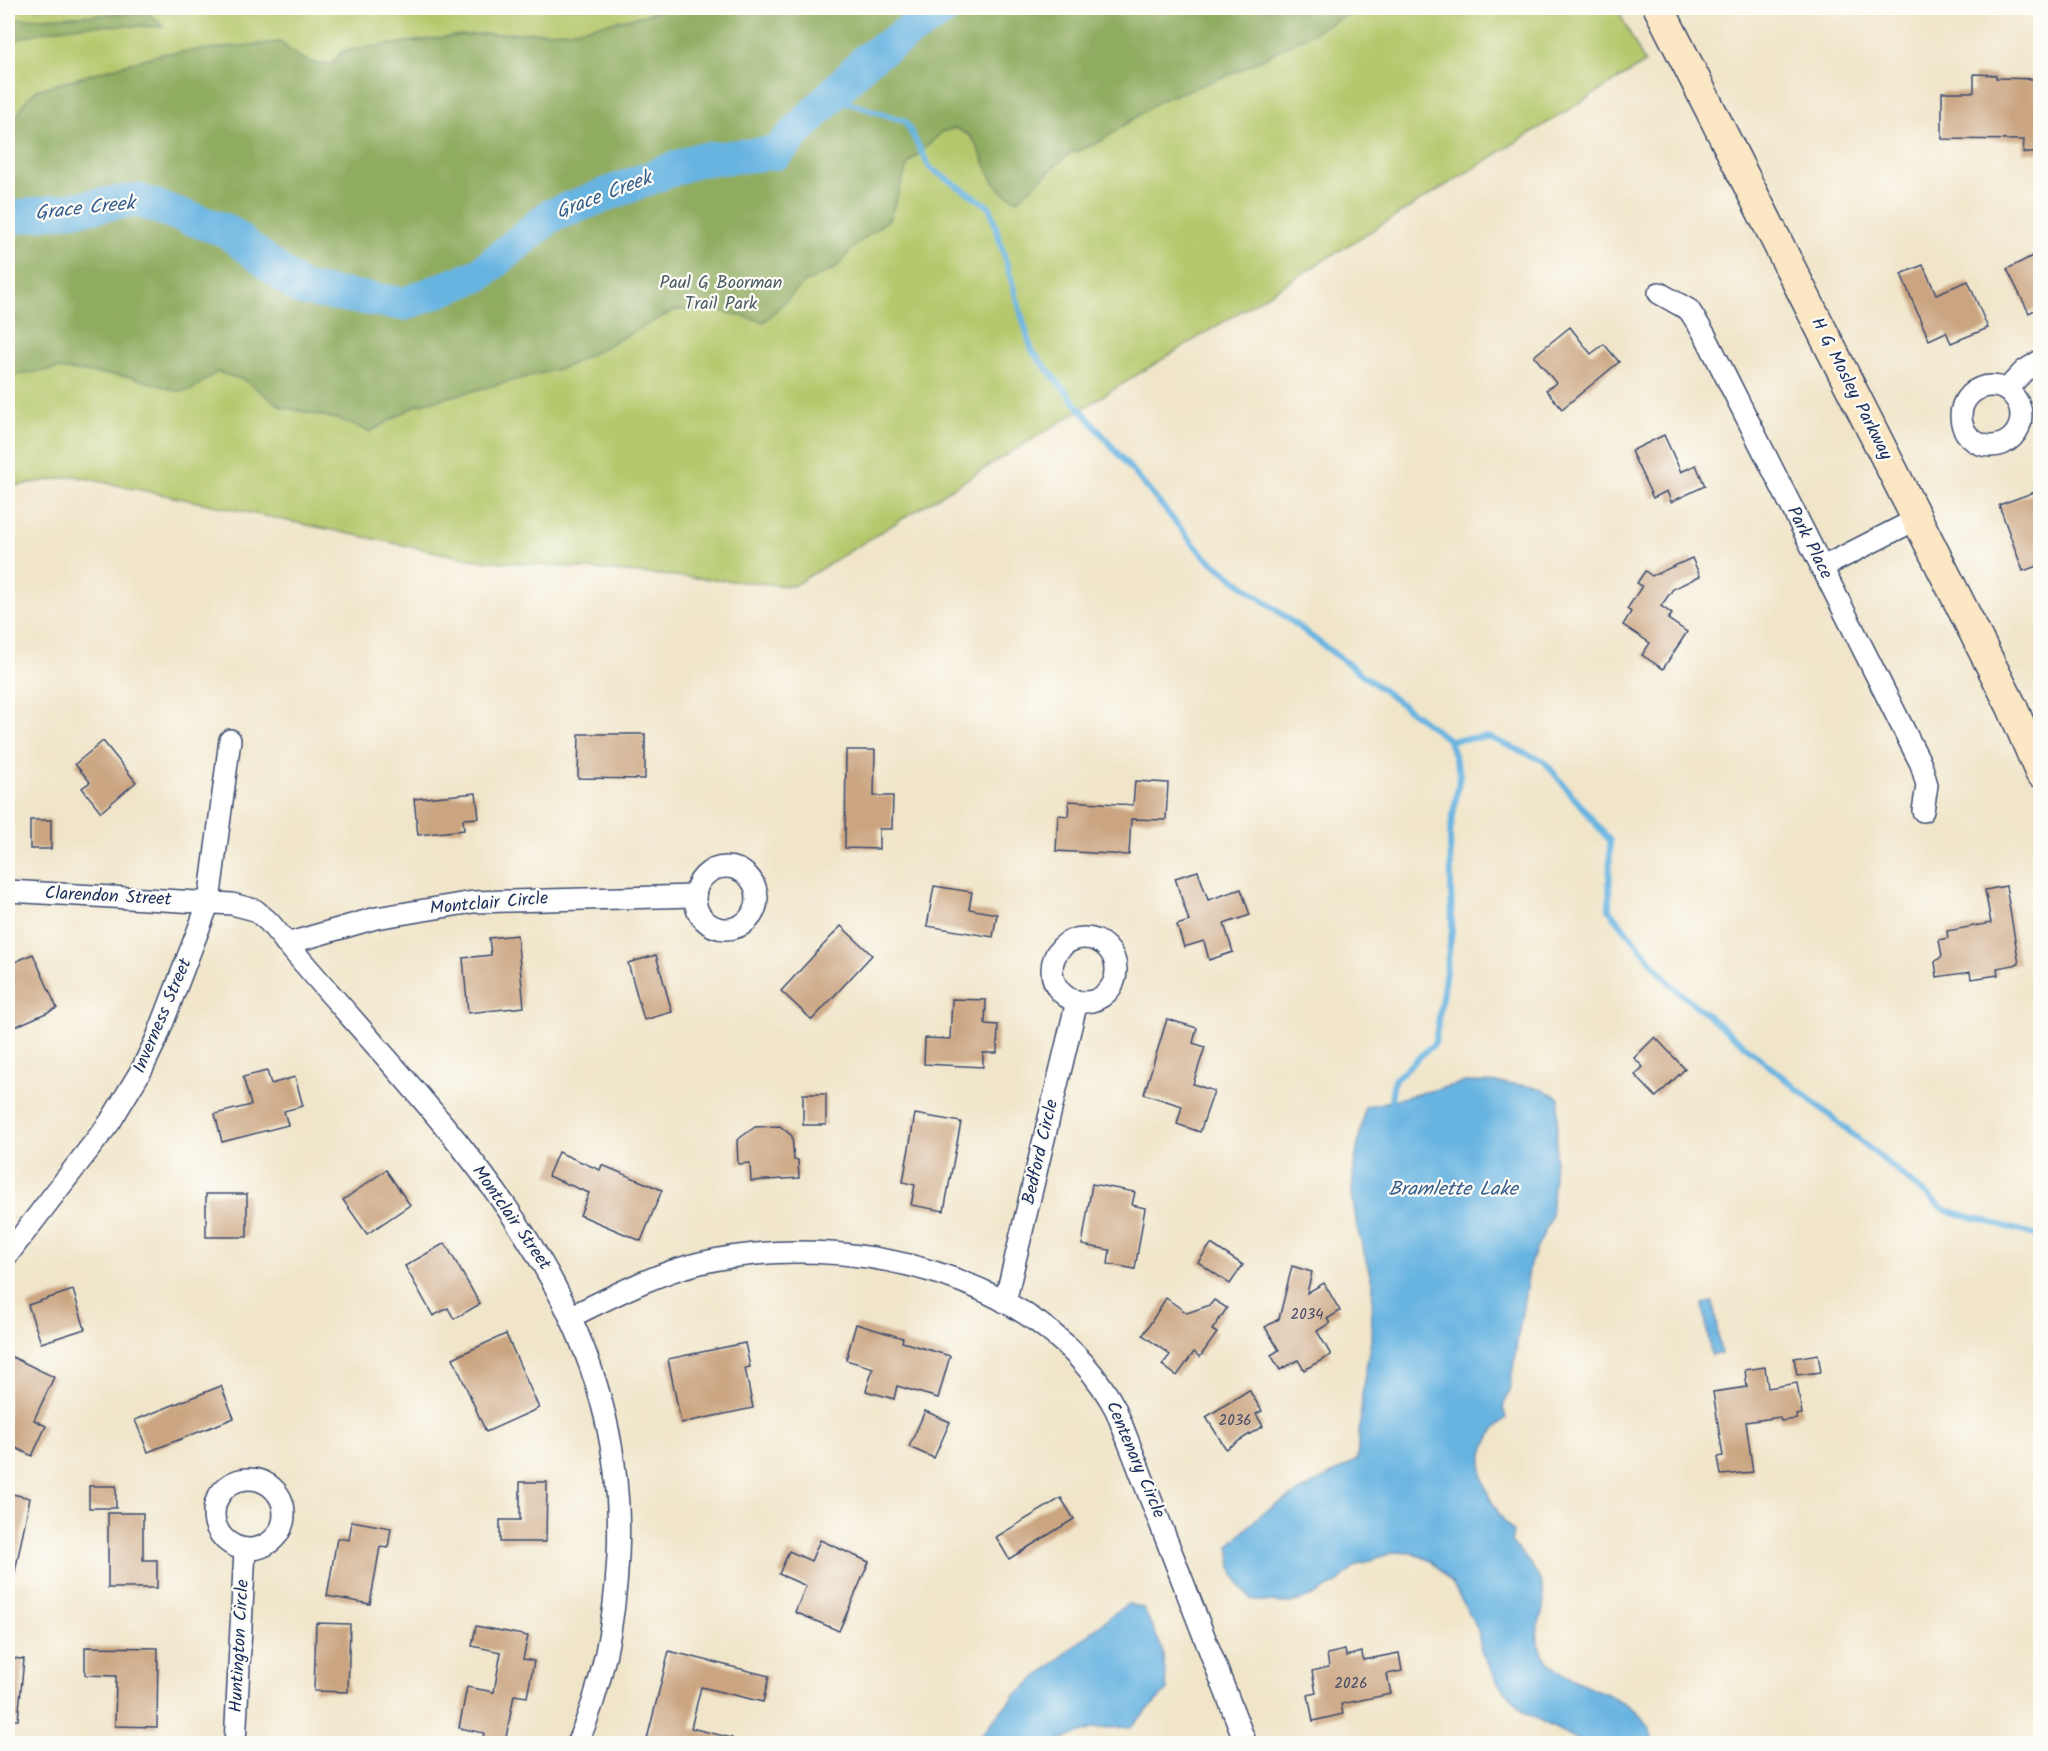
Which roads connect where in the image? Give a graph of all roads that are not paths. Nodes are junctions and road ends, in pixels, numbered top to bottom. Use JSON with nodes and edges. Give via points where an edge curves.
{"nodes":[{"id":1,"x":1659,"y":8,"type":"edge"},
{"id":2,"x":1659,"y":293,"type":"dead end"},
{"id":3,"x":2040,"y":362,"type":"edge"},
{"id":4,"x":2006,"y":390,"type":"dead end"},
{"id":5,"x":1917,"y":519,"type":"junction"},
{"id":6,"x":1821,"y":568,"type":"junction"},
{"id":7,"x":230,"y":740,"type":"dead end"},
{"id":8,"x":2040,"y":772,"type":"edge"},
{"id":9,"x":1923,"y":811,"type":"dead end"},
{"id":10,"x":8,"y":891,"type":"edge"},
{"id":11,"x":695,"y":896,"type":"dead end"},
{"id":12,"x":209,"y":902,"type":"junction"},
{"id":13,"x":286,"y":944,"type":"junction"},
{"id":14,"x":1077,"y":1001,"type":"dead end"},
{"id":15,"x":8,"y":1254,"type":"edge"},
{"id":16,"x":1005,"y":1302,"type":"junction"},
{"id":17,"x":570,"y":1317,"type":"junction"},
{"id":18,"x":245,"y":1549,"type":"dead end"},
{"id":19,"x":235,"y":1743,"type":"edge"},
{"id":20,"x":577,"y":1743,"type":"edge"},
{"id":21,"x":1246,"y":1743,"type":"edge"}],
"edges":[{"from":1,"to":5,"type":"main road","name":"H G Mosley Parkway"},
{"from":2,"to":6,"type":"street","name":"Park Place","via":[[1689,310],[1699,324]]},
{"from":3,"to":4,"type":"street","via":[[2024,371]]},
{"from":5,"to":6,"type":"street"},
{"from":5,"to":8,"type":"main road","name":"H G Mosley Parkway","via":[[2012,707]]},
{"from":6,"to":9,"type":"street","name":"Park Place","via":[[1922,764],[1927,785]]},
{"from":7,"to":12,"type":"street","name":"Inverness Street"},
{"from":10,"to":12,"type":"street","name":"Clarendon Street"},
{"from":11,"to":13,"type":"street","name":"Montclair Circle","via":[[473,902],[376,918]]},
{"from":12,"to":13,"type":"street","name":"Montclair Street","via":[[255,910]]},
{"from":12,"to":15,"type":"street","name":"Inverness Street","via":[[156,1040],[135,1082],[93,1147]]},
{"from":13,"to":17,"type":"street","name":"Montclair Street","via":[[502,1201],[538,1253]]},
{"from":14,"to":16,"type":"street","name":"Bedford Circle"},
{"from":16,"to":17,"type":"street","name":"Centenary Circle","via":[[908,1264],[848,1254],[799,1252],[725,1258],[678,1269]]},
{"from":16,"to":21,"type":"street","name":"Centenary Circle","via":[[1061,1342],[1091,1372],[1111,1400]]},
{"from":17,"to":20,"type":"street","name":"Montclair Street","via":[[606,1416],[618,1523],[615,1594],[605,1656]]},
{"from":18,"to":19,"type":"street","name":"Huntington Circle"}]}
